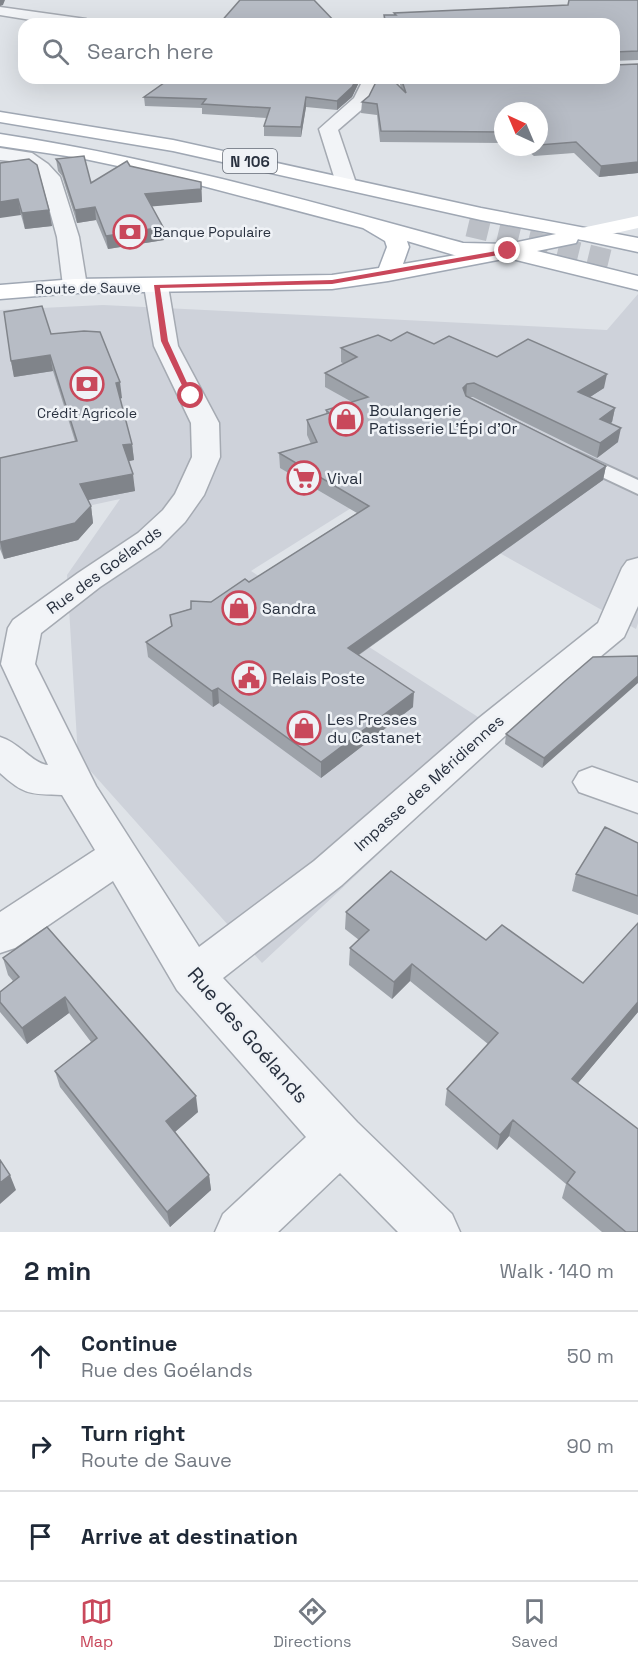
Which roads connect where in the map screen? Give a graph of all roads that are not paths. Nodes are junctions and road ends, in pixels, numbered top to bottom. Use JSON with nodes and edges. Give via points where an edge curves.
{"nodes":[{"id":1,"x":0,"y":11,"type":"edge"},
{"id":2,"x":53,"y":18,"type":"edge"},
{"id":3,"x":369,"y":84,"type":"edge"},
{"id":4,"x":0,"y":117,"type":"edge"},
{"id":5,"x":0,"y":128,"type":"edge"},
{"id":6,"x":0,"y":140,"type":"edge"},
{"id":7,"x":0,"y":154,"type":"edge"},
{"id":8,"x":346,"y":183,"type":"junction"},
{"id":9,"x":498,"y":218,"type":"junction"},
{"id":10,"x":638,"y":222,"type":"edge"},
{"id":11,"x":370,"y":224,"type":"junction"},
{"id":12,"x":468,"y":226,"type":"tunnel mouth"},
{"id":13,"x":585,"y":234,"type":"junction"},
{"id":14,"x":440,"y":242,"type":"junction"},
{"id":15,"x":638,"y":245,"type":"edge"},
{"id":16,"x":508,"y":251,"type":"junction"},
{"id":17,"x":388,"y":274,"type":"junction"},
{"id":18,"x":638,"y":283,"type":"edge"},
{"id":19,"x":75,"y":286,"type":"junction"},
{"id":20,"x":156,"y":286,"type":"junction"},
{"id":21,"x":0,"y":292,"type":"edge"},
{"id":22,"x":557,"y":447,"type":"edge"},
{"id":23,"x":638,"y":488,"type":"edge"},
{"id":24,"x":638,"y":568,"type":"edge"},
{"id":25,"x":13,"y":635,"type":"edge"},
{"id":26,"x":0,"y":751,"type":"edge"},
{"id":27,"x":76,"y":781,"type":"junction"},
{"id":28,"x":592,"y":782,"type":"dead end"},
{"id":29,"x":638,"y":798,"type":"edge"},
{"id":30,"x":118,"y":856,"type":"junction"},
{"id":31,"x":0,"y":935,"type":"edge"},
{"id":32,"x":194,"y":976,"type":"junction"},
{"id":33,"x":340,"y":1139,"type":"junction"},
{"id":34,"x":241,"y":1232,"type":"edge"},
{"id":35,"x":434,"y":1232,"type":"edge"}],
"edges":[{"from":1,"to":2,"type":"street"},
{"from":3,"to":8,"type":"street","via":[[361,101],[328,129]]},
{"from":4,"to":8,"type":"main road","number":"N 106","via":[[198,149]]},
{"from":5,"to":12,"type":"main road","number":"N 106","via":[[179,158]]},
{"from":6,"to":11,"type":"main road","via":[[168,171]]},
{"from":7,"to":19,"type":"street","via":[[24,158],[50,177],[68,237]]},
{"from":8,"to":9,"type":"main road","number":"N 106"},
{"from":9,"to":13,"type":"main road","number":"N 106"},
{"from":9,"to":14,"type":"main road","via":[[504,224],[504,232],[495,238]]},
{"from":10,"to":13,"type":"main road","name":"Route de Sauve"},
{"from":11,"to":14,"type":"main road"},
{"from":11,"to":17,"type":"main road","via":[[394,238],[398,247]]},
{"from":13,"to":15,"type":"main road","number":"N 106"},
{"from":13,"to":16,"type":"main road","name":"Route de Sauve"},
{"from":14,"to":16,"type":"main road","via":[[462,250]]},
{"from":16,"to":17,"type":"main road","name":"Route de Sauve"},
{"from":16,"to":18,"type":"main road"},
{"from":17,"to":20,"type":"main road","name":"Route de Sauve","via":[[332,282]]},
{"from":19,"to":20,"type":"main road","name":"Route de Sauve"},
{"from":19,"to":21,"type":"main road","name":"Route de Sauve"},
{"from":20,"to":25,"type":"street","name":"Rue des Goélands","via":[[166,346],[205,423],[206,457],[189,495],[149,540]]},
{"from":22,"to":23,"type":"lane"},
{"from":24,"to":32,"type":"street","name":"Impasse des Méridiennes","via":[[612,629],[492,727],[328,873]]},
{"from":25,"to":27,"type":"street","name":"Rue des Goélands","via":[[18,664]]},
{"from":26,"to":27,"type":"street","via":[[31,779]]},
{"from":27,"to":30,"type":"street","name":"Rue des Goélands"},
{"from":28,"to":29,"type":"street"},
{"from":30,"to":31,"type":"street"},
{"from":30,"to":32,"type":"street","name":"Rue des Goélands"},
{"from":32,"to":33,"type":"street","name":"Rue des Goélands"},
{"from":33,"to":34,"type":"street"},
{"from":33,"to":35,"type":"street","name":"Rue des Goélands"}]}
